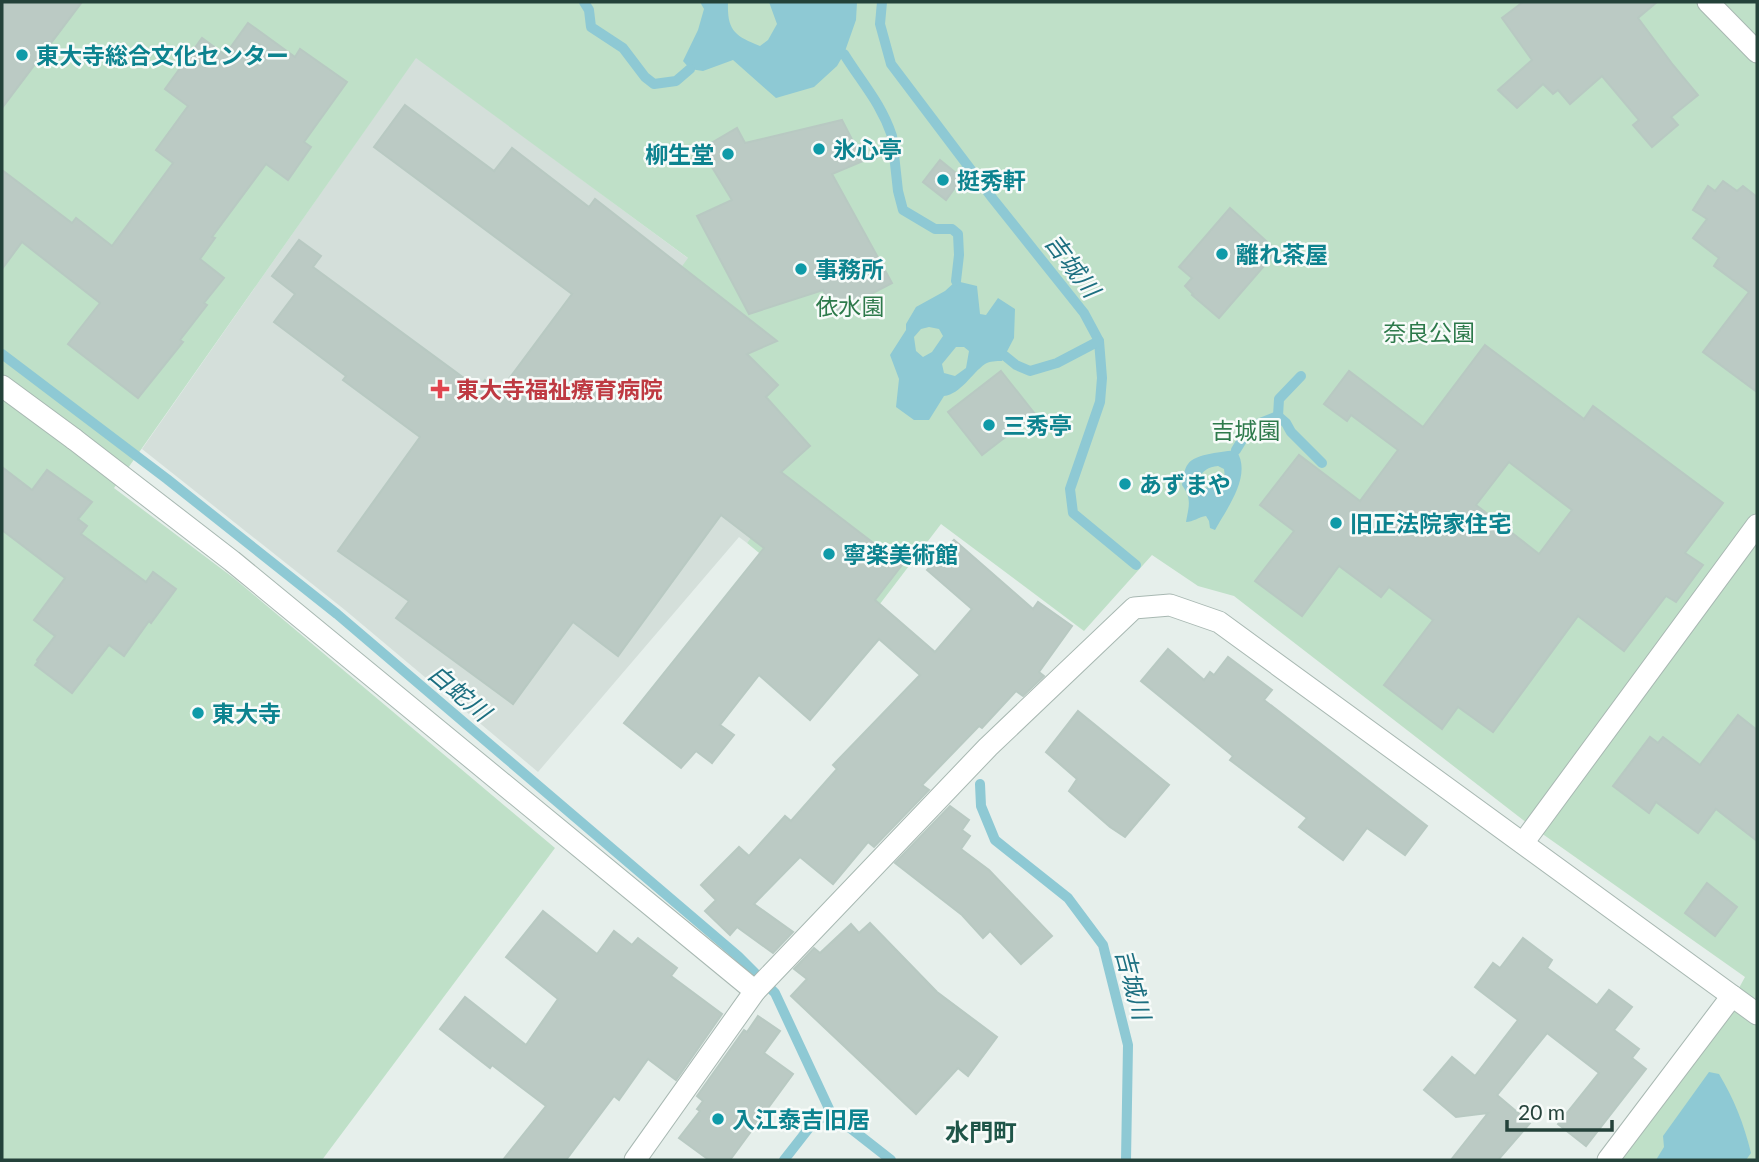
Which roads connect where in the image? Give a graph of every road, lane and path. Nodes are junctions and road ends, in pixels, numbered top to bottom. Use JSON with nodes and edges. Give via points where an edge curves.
{"nodes":[{"id":1,"x":1708,"y":2,"type":"edge"},
{"id":2,"x":1757,"y":52,"type":"edge"},
{"id":3,"x":2,"y":386,"type":"edge"},
{"id":4,"x":1757,"y":525,"type":"edge"},
{"id":5,"x":1523,"y":843,"type":"junction"},
{"id":6,"x":755,"y":991,"type":"junction"},
{"id":7,"x":1732,"y":996,"type":"junction"},
{"id":8,"x":1757,"y":1014,"type":"edge"},
{"id":9,"x":635,"y":1160,"type":"edge"},
{"id":10,"x":1608,"y":1160,"type":"edge"}],
"edges":[{"from":1,"to":2,"type":"street"},
{"from":3,"to":6,"type":"street","via":[[232,561]]},
{"from":4,"to":5,"type":"street"},
{"from":5,"to":6,"type":"street","via":[[1219,622],[1170,605],[1134,608],[988,747]]},
{"from":5,"to":7,"type":"street"},
{"from":6,"to":9,"type":"street"},
{"from":7,"to":8,"type":"street"},
{"from":7,"to":10,"type":"street"}]}
